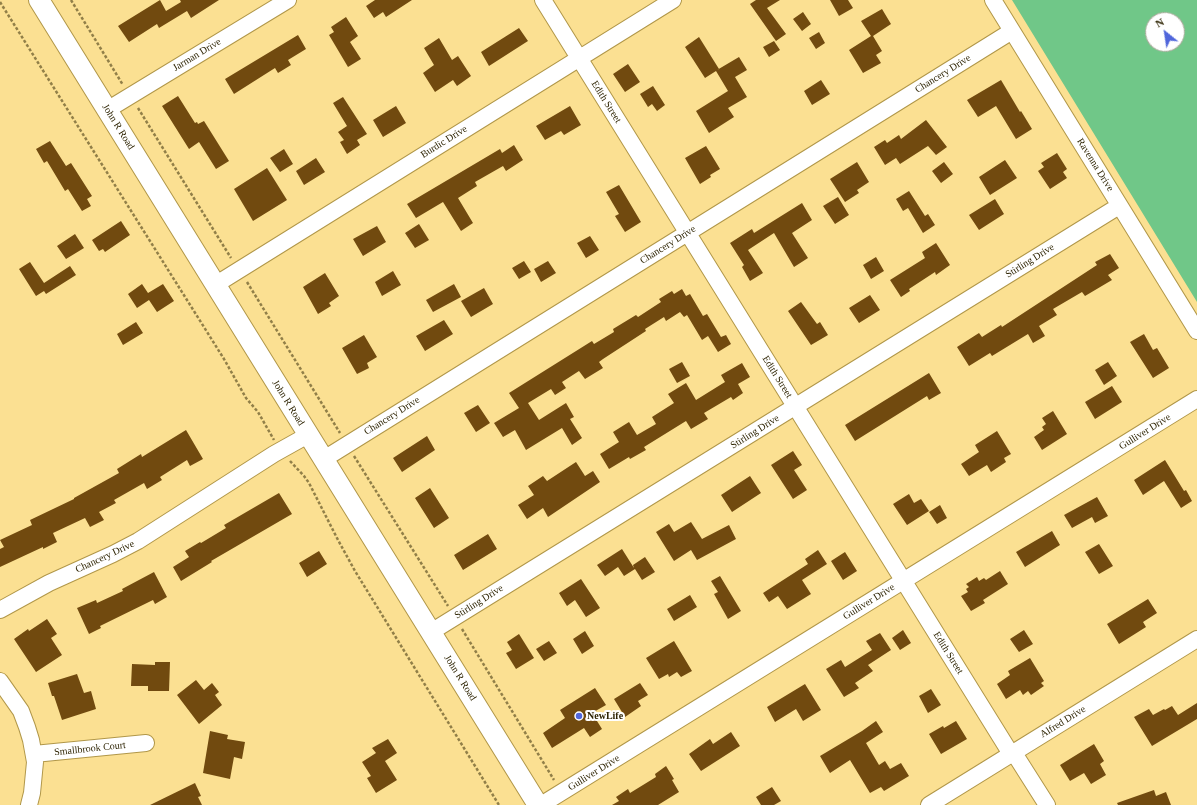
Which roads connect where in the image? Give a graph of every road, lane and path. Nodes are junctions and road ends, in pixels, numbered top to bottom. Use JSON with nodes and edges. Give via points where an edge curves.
{"nodes":[{"id":1,"x":39,"y":0,"type":"edge"},
{"id":2,"x":71,"y":0,"type":"edge"},
{"id":3,"x":288,"y":0,"type":"edge"},
{"id":4,"x":543,"y":0,"type":"edge"},
{"id":5,"x":673,"y":0,"type":"edge"},
{"id":6,"x":993,"y":0,"type":"edge"},
{"id":7,"x":0,"y":2,"type":"edge"},
{"id":8,"x":1012,"y":31,"type":"junction"},
{"id":9,"x":579,"y":58,"type":"junction"},
{"id":10,"x":123,"y":84,"type":"dead end"},
{"id":11,"x":137,"y":107,"type":"dead end"},
{"id":12,"x":107,"y":110,"type":"junction"},
{"id":13,"x":1120,"y":206,"type":"junction"},
{"id":14,"x":687,"y":233,"type":"junction"},
{"id":15,"x":231,"y":258,"type":"dead end"},
{"id":16,"x":245,"y":280,"type":"dead end"},
{"id":17,"x":215,"y":285,"type":"junction"},
{"id":18,"x":1197,"y":331,"type":"edge"},
{"id":19,"x":1197,"y":399,"type":"edge"},
{"id":20,"x":796,"y":407,"type":"junction"},
{"id":21,"x":340,"y":433,"type":"dead end"},
{"id":22,"x":308,"y":434,"type":"junction"},
{"id":23,"x":270,"y":435,"type":"dead end"},
{"id":24,"x":354,"y":455,"type":"dead end"},
{"id":25,"x":324,"y":459,"type":"junction"},
{"id":26,"x":289,"y":460,"type":"dead end"},
{"id":27,"x":903,"y":581,"type":"junction"},
{"id":28,"x":448,"y":606,"type":"dead end"},
{"id":29,"x":0,"y":610,"type":"edge"},
{"id":30,"x":461,"y":629,"type":"dead end"},
{"id":31,"x":431,"y":632,"type":"junction"},
{"id":32,"x":1197,"y":639,"type":"edge"},
{"id":33,"x":0,"y":681,"type":"edge"},
{"id":34,"x":146,"y":743,"type":"dead end"},
{"id":35,"x":34,"y":754,"type":"junction"},
{"id":36,"x":1012,"y":754,"type":"junction"},
{"id":37,"x":554,"y":780,"type":"dead end"},
{"id":38,"x":29,"y":805,"type":"edge"},
{"id":39,"x":499,"y":805,"type":"edge"},
{"id":40,"x":540,"y":805,"type":"edge"},
{"id":41,"x":929,"y":805,"type":"edge"},
{"id":42,"x":1047,"y":805,"type":"edge"}],
"edges":[{"from":1,"to":12,"type":"main road","name":"John R Road"},
{"from":2,"to":10,"type":"path"},
{"from":3,"to":12,"type":"street","name":"Jarman Drive"},
{"from":4,"to":9,"type":"street","name":"Edith Street"},
{"from":5,"to":9,"type":"street","name":"Burdic Drive"},
{"from":6,"to":8,"type":"street","name":"Ravenna Drive"},
{"from":7,"to":23,"type":"path"},
{"from":8,"to":13,"type":"street","name":"Ravenna Drive"},
{"from":8,"to":14,"type":"street","name":"Chancery Drive"},
{"from":9,"to":14,"type":"street","name":"Edith Street"},
{"from":9,"to":17,"type":"street","name":"Burdic Drive"},
{"from":11,"to":15,"type":"path"},
{"from":12,"to":17,"type":"main road","name":"John R Road"},
{"from":13,"to":18,"type":"street","name":"Ravenna Drive"},
{"from":13,"to":20,"type":"street","name":"Stirling Drive"},
{"from":14,"to":20,"type":"street","name":"Edith Street"},
{"from":14,"to":25,"type":"street","name":"Chancery Drive"},
{"from":16,"to":21,"type":"path"},
{"from":17,"to":22,"type":"main road","name":"John R Road"},
{"from":19,"to":27,"type":"street","name":"Gulliver Drive"},
{"from":20,"to":27,"type":"street","name":"Edith Street"},
{"from":20,"to":31,"type":"street","name":"Stirling Drive"},
{"from":22,"to":25,"type":"main road","name":"John R Road"},
{"from":22,"to":29,"type":"street","name":"Chancery Drive","via":[[138,541],[49,583]]},
{"from":24,"to":28,"type":"path"},
{"from":25,"to":31,"type":"main road","name":"John R Road"},
{"from":26,"to":39,"type":"path","via":[[309,483],[355,571]]},
{"from":27,"to":36,"type":"street","name":"Edith Street"},
{"from":27,"to":40,"type":"street","name":"Gulliver Drive"},
{"from":30,"to":37,"type":"path"},
{"from":31,"to":40,"type":"main road","name":"John R Road"},
{"from":32,"to":36,"type":"street","name":"Alfred Drive"},
{"from":33,"to":35,"type":"street","via":[[21,711]]},
{"from":34,"to":35,"type":"street","name":"Smallbrook Court"},
{"from":35,"to":38,"type":"street","via":[[33,786]]},
{"from":36,"to":41,"type":"street","name":"Alfred Drive"},
{"from":36,"to":42,"type":"street","name":"Edith Street"}]}
